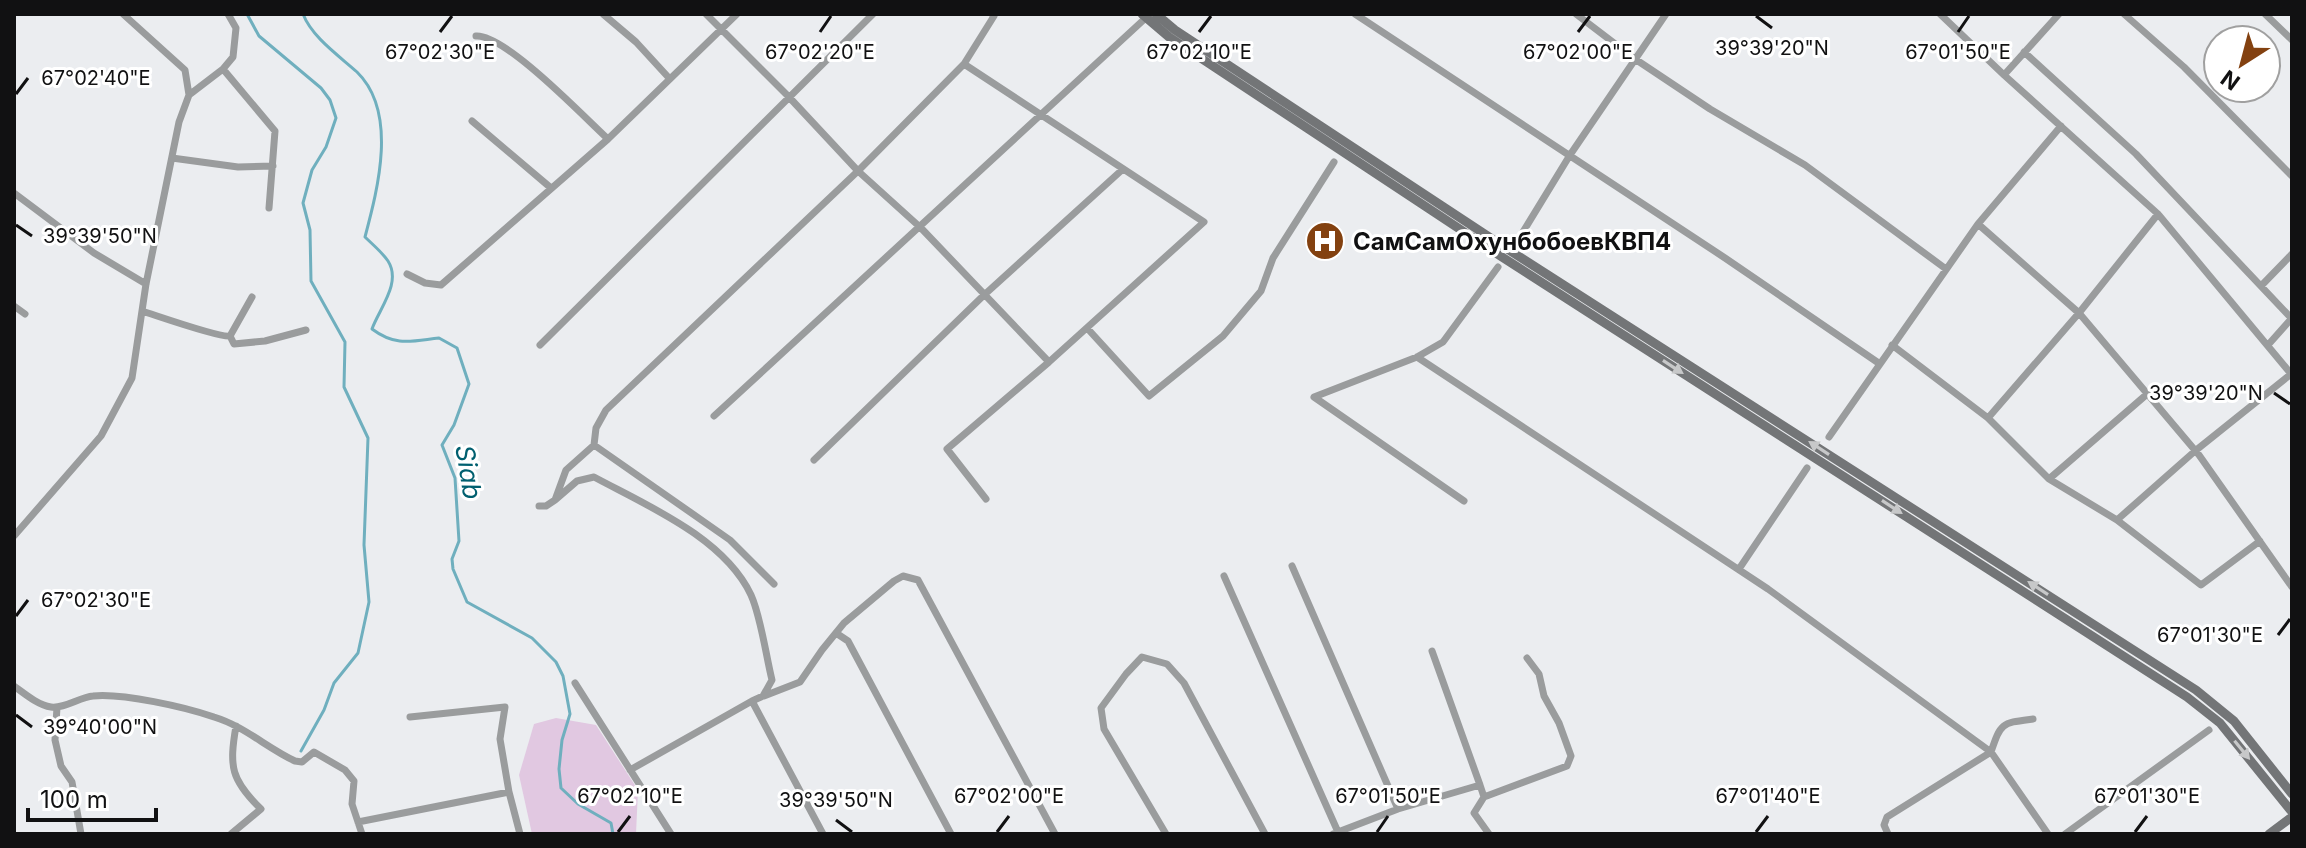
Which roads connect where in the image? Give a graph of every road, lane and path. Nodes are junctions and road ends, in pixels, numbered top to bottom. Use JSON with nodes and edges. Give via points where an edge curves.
{"nodes":[{"id":1,"x":123,"y":14,"type":"edge"},
{"id":2,"x":228,"y":14,"type":"edge"},
{"id":3,"x":603,"y":14,"type":"edge"},
{"id":4,"x":706,"y":14,"type":"edge"},
{"id":5,"x":737,"y":14,"type":"edge"},
{"id":6,"x":873,"y":14,"type":"edge"},
{"id":7,"x":992,"y":14,"type":"edge"},
{"id":8,"x":1355,"y":14,"type":"edge"},
{"id":9,"x":1576,"y":14,"type":"edge"},
{"id":10,"x":1666,"y":14,"type":"edge"},
{"id":11,"x":1940,"y":14,"type":"edge"},
{"id":12,"x":2059,"y":14,"type":"edge"},
{"id":13,"x":2124,"y":14,"type":"edge"},
{"id":14,"x":2265,"y":14,"type":"edge"},
{"id":15,"x":1148,"y":15,"type":"edge"},
{"id":16,"x":721,"y":30,"type":"junction"},
{"id":17,"x":476,"y":36,"type":"dead end"},
{"id":18,"x":2292,"y":40,"type":"edge"},
{"id":19,"x":2024,"y":52,"type":"junction"},
{"id":20,"x":1635,"y":59,"type":"junction"},
{"id":21,"x":964,"y":64,"type":"junction"},
{"id":22,"x":223,"y":69,"type":"junction"},
{"id":23,"x":2004,"y":75,"type":"junction"},
{"id":24,"x":669,"y":78,"type":"junction"},
{"id":25,"x":189,"y":95,"type":"junction"},
{"id":26,"x":788,"y":96,"type":"junction"},
{"id":27,"x":1040,"y":114,"type":"junction"},
{"id":28,"x":472,"y":121,"type":"dead end"},
{"id":29,"x":2061,"y":126,"type":"junction"},
{"id":30,"x":608,"y":139,"type":"junction"},
{"id":31,"x":1570,"y":155,"type":"junction"},
{"id":32,"x":172,"y":158,"type":"junction"},
{"id":33,"x":1334,"y":162,"type":"dead end"},
{"id":34,"x":273,"y":166,"type":"junction"},
{"id":35,"x":1123,"y":169,"type":"junction"},
{"id":36,"x":858,"y":171,"type":"junction"},
{"id":37,"x":2292,"y":176,"type":"edge"},
{"id":38,"x":551,"y":188,"type":"junction"},
{"id":39,"x":15,"y":195,"type":"edge"},
{"id":40,"x":269,"y":208,"type":"dead end"},
{"id":41,"x":2158,"y":214,"type":"junction"},
{"id":42,"x":1978,"y":224,"type":"junction"},
{"id":43,"x":921,"y":228,"type":"junction"},
{"id":44,"x":1518,"y":240,"type":"dead end"},
{"id":45,"x":2292,"y":254,"type":"edge"},
{"id":46,"x":1498,"y":267,"type":"dead end"},
{"id":47,"x":1946,"y":269,"type":"junction"},
{"id":48,"x":407,"y":274,"type":"dead end"},
{"id":49,"x":146,"y":284,"type":"junction"},
{"id":50,"x":2261,"y":286,"type":"junction"},
{"id":51,"x":983,"y":296,"type":"junction"},
{"id":52,"x":252,"y":297,"type":"dead end"},
{"id":53,"x":14,"y":306,"type":"edge"},
{"id":54,"x":142,"y":311,"type":"junction"},
{"id":55,"x":2079,"y":313,"type":"junction"},
{"id":56,"x":25,"y":314,"type":"dead end"},
{"id":57,"x":2292,"y":318,"type":"edge"},
{"id":58,"x":1087,"y":328,"type":"junction"},
{"id":59,"x":306,"y":330,"type":"dead end"},
{"id":60,"x":230,"y":336,"type":"junction"},
{"id":61,"x":540,"y":345,"type":"dead end"},
{"id":62,"x":1892,"y":345,"type":"junction"},
{"id":63,"x":2268,"y":345,"type":"junction"},
{"id":64,"x":1417,"y":357,"type":"junction"},
{"id":65,"x":1049,"y":362,"type":"junction"},
{"id":66,"x":1880,"y":364,"type":"junction"},
{"id":67,"x":2291,"y":374,"type":"edge"},
{"id":68,"x":2146,"y":395,"type":"junction"},
{"id":69,"x":714,"y":416,"type":"dead end"},
{"id":70,"x":1988,"y":418,"type":"junction"},
{"id":71,"x":1829,"y":437,"type":"dead end"},
{"id":72,"x":594,"y":445,"type":"junction"},
{"id":73,"x":2195,"y":451,"type":"junction"},
{"id":74,"x":814,"y":460,"type":"dead end"},
{"id":75,"x":1807,"y":468,"type":"dead end"},
{"id":76,"x":2049,"y":479,"type":"junction"},
{"id":77,"x":986,"y":499,"type":"dead end"},
{"id":78,"x":555,"y":500,"type":"junction"},
{"id":79,"x":1464,"y":501,"type":"dead end"},
{"id":80,"x":539,"y":506,"type":"dead end"},
{"id":81,"x":2117,"y":520,"type":"junction"},
{"id":82,"x":16,"y":529,"type":"edge"},
{"id":83,"x":2260,"y":541,"type":"junction"},
{"id":84,"x":1292,"y":566,"type":"dead end"},
{"id":85,"x":1739,"y":569,"type":"junction"},
{"id":86,"x":1224,"y":576,"type":"dead end"},
{"id":87,"x":774,"y":584,"type":"dead end"},
{"id":88,"x":2292,"y":587,"type":"edge"},
{"id":89,"x":836,"y":633,"type":"junction"},
{"id":90,"x":1432,"y":651,"type":"dead end"},
{"id":91,"x":1527,"y":658,"type":"dead end"},
{"id":92,"x":575,"y":683,"type":"dead end"},
{"id":93,"x":14,"y":686,"type":"edge"},
{"id":94,"x":763,"y":696,"type":"junction"},
{"id":95,"x":752,"y":701,"type":"junction"},
{"id":96,"x":57,"y":707,"type":"junction"},
{"id":97,"x":410,"y":717,"type":"dead end"},
{"id":98,"x":2033,"y":719,"type":"dead end"},
{"id":99,"x":236,"y":726,"type":"junction"},
{"id":100,"x":2209,"y":730,"type":"dead end"},
{"id":101,"x":1991,"y":752,"type":"junction"},
{"id":102,"x":630,"y":770,"type":"junction"},
{"id":103,"x":1480,"y":785,"type":"junction"},
{"id":104,"x":509,"y":792,"type":"junction"},
{"id":105,"x":2292,"y":794,"type":"edge"},
{"id":106,"x":1484,"y":797,"type":"junction"},
{"id":107,"x":1398,"y":809,"type":"junction"},
{"id":108,"x":2292,"y":815,"type":"edge"},
{"id":109,"x":358,"y":822,"type":"junction"},
{"id":110,"x":1336,"y":833,"type":"edge"},
{"id":111,"x":81,"y":834,"type":"edge"},
{"id":112,"x":231,"y":834,"type":"edge"},
{"id":113,"x":362,"y":834,"type":"edge"},
{"id":114,"x":520,"y":834,"type":"edge"},
{"id":115,"x":671,"y":834,"type":"edge"},
{"id":116,"x":823,"y":834,"type":"edge"},
{"id":117,"x":951,"y":834,"type":"edge"},
{"id":118,"x":1055,"y":834,"type":"edge"},
{"id":119,"x":1166,"y":834,"type":"edge"},
{"id":120,"x":1265,"y":834,"type":"edge"},
{"id":121,"x":1489,"y":834,"type":"edge"},
{"id":122,"x":1888,"y":834,"type":"edge"},
{"id":123,"x":2048,"y":834,"type":"edge"},
{"id":124,"x":2065,"y":834,"type":"edge"},
{"id":125,"x":2269,"y":834,"type":"edge"}],
"edges":[{"from":1,"to":25,"type":"street","via":[[185,70]]},
{"from":2,"to":22,"type":"street","via":[[236,28],[233,57]]},
{"from":3,"to":24,"type":"street"},
{"from":4,"to":16,"type":"street"},
{"from":5,"to":16,"type":"street"},
{"from":6,"to":26,"type":"street"},
{"from":7,"to":21,"type":"street"},
{"from":8,"to":31,"type":"street"},
{"from":9,"to":20,"type":"street"},
{"from":10,"to":20,"type":"street"},
{"from":11,"to":23,"type":"street"},
{"from":12,"to":19,"type":"street"},
{"from":13,"to":37,"type":"street"},
{"from":14,"to":18,"type":"street"},
{"from":15,"to":27,"type":"street"},
{"from":105,"to":15,"type":"main road","one_way":true,"via":[[2234,721],[2196,690]]},
{"from":15,"to":108,"type":"main road","one_way":true,"via":[[1169,37],[1502,257],[2187,697],[2220,723]]},
{"from":16,"to":24,"type":"street"},
{"from":16,"to":26,"type":"street"},
{"from":17,"to":30,"type":"street","via":[[493,39],[540,75]]},
{"from":19,"to":23,"type":"street"},
{"from":19,"to":50,"type":"street","via":[[2136,154]]},
{"from":20,"to":31,"type":"street"},
{"from":20,"to":47,"type":"street","via":[[1805,165]]},
{"from":21,"to":27,"type":"street"},
{"from":21,"to":36,"type":"street"},
{"from":22,"to":25,"type":"street"},
{"from":22,"to":34,"type":"street","via":[[275,131]]},
{"from":23,"to":29,"type":"street"},
{"from":24,"to":30,"type":"street"},
{"from":25,"to":32,"type":"street"},
{"from":26,"to":36,"type":"street"},
{"from":26,"to":61,"type":"street"},
{"from":27,"to":35,"type":"street"},
{"from":27,"to":43,"type":"street"},
{"from":28,"to":38,"type":"street"},
{"from":29,"to":41,"type":"street"},
{"from":29,"to":42,"type":"street"},
{"from":30,"to":38,"type":"street"},
{"from":31,"to":44,"type":"street"},
{"from":31,"to":66,"type":"street"},
{"from":32,"to":34,"type":"street"},
{"from":32,"to":49,"type":"street"},
{"from":33,"to":58,"type":"street","via":[[1273,258],[1261,291],[1223,336],[1149,396]]},
{"from":34,"to":40,"type":"street"},
{"from":35,"to":51,"type":"street"},
{"from":35,"to":58,"type":"street","via":[[1204,222]]},
{"from":36,"to":43,"type":"street"},
{"from":36,"to":72,"type":"street","via":[[606,410]]},
{"from":38,"to":48,"type":"street","via":[[441,285]]},
{"from":39,"to":49,"type":"street"},
{"from":41,"to":55,"type":"street"},
{"from":41,"to":63,"type":"street"},
{"from":42,"to":47,"type":"street"},
{"from":42,"to":55,"type":"street"},
{"from":43,"to":51,"type":"street"},
{"from":43,"to":69,"type":"street"},
{"from":45,"to":50,"type":"street"},
{"from":46,"to":64,"type":"street","via":[[1443,342]]},
{"from":47,"to":62,"type":"street"},
{"from":49,"to":54,"type":"street"},
{"from":50,"to":57,"type":"street"},
{"from":51,"to":65,"type":"street"},
{"from":51,"to":74,"type":"street"},
{"from":52,"to":60,"type":"street"},
{"from":53,"to":56,"type":"street"},
{"from":54,"to":60,"type":"street"},
{"from":54,"to":82,"type":"street","via":[[132,378],[101,436]]},
{"from":55,"to":68,"type":"street"},
{"from":55,"to":70,"type":"street"},
{"from":57,"to":63,"type":"street"},
{"from":58,"to":65,"type":"street"},
{"from":59,"to":60,"type":"street","via":[[234,344]]},
{"from":62,"to":66,"type":"street"},
{"from":62,"to":70,"type":"street"},
{"from":63,"to":67,"type":"street"},
{"from":64,"to":79,"type":"street","via":[[1314,397]]},
{"from":64,"to":85,"type":"street"},
{"from":65,"to":77,"type":"street","via":[[947,449]]},
{"from":66,"to":71,"type":"street"},
{"from":67,"to":73,"type":"street"},
{"from":68,"to":73,"type":"street"},
{"from":68,"to":76,"type":"street"},
{"from":70,"to":76,"type":"street"},
{"from":72,"to":78,"type":"street","via":[[566,470]]},
{"from":72,"to":87,"type":"street","via":[[730,540]]},
{"from":73,"to":81,"type":"street"},
{"from":73,"to":83,"type":"street"},
{"from":75,"to":85,"type":"street"},
{"from":76,"to":81,"type":"street"},
{"from":78,"to":80,"type":"street"},
{"from":78,"to":94,"type":"street","via":[[577,481],[594,477],[724,555],[751,596],[772,680]]},
{"from":81,"to":83,"type":"street","via":[[2201,585]]},
{"from":83,"to":88,"type":"street"},
{"from":84,"to":107,"type":"street"},
{"from":85,"to":101,"type":"street"},
{"from":86,"to":110,"type":"street"},
{"from":89,"to":94,"type":"street","via":[[800,682]]},
{"from":89,"to":117,"type":"street","via":[[848,641]]},
{"from":89,"to":118,"type":"street","via":[[894,581],[903,576],[918,580]]},
{"from":90,"to":103,"type":"street"},
{"from":91,"to":106,"type":"street","via":[[1539,674],[1571,756],[1567,766]]},
{"from":92,"to":102,"type":"street"},
{"from":93,"to":96,"type":"street"},
{"from":94,"to":95,"type":"street"},
{"from":95,"to":102,"type":"street"},
{"from":95,"to":116,"type":"street"},
{"from":96,"to":99,"type":"street","via":[[92,696],[120,697]]},
{"from":96,"to":111,"type":"street","via":[[55,740],[61,766],[72,782]]},
{"from":97,"to":104,"type":"street","via":[[505,707],[500,739]]},
{"from":98,"to":101,"type":"street","via":[[2002,724]]},
{"from":99,"to":109,"type":"street","via":[[295,761],[314,752],[345,770],[354,781],[352,804]]},
{"from":99,"to":112,"type":"street","via":[[231,754],[235,779],[261,809]]},
{"from":100,"to":124,"type":"street"},
{"from":101,"to":122,"type":"street","via":[[1887,817]]},
{"from":101,"to":123,"type":"street"},
{"from":102,"to":115,"type":"street"},
{"from":103,"to":106,"type":"street"},
{"from":103,"to":107,"type":"street"},
{"from":104,"to":109,"type":"street"},
{"from":104,"to":114,"type":"street"},
{"from":106,"to":121,"type":"street","via":[[1474,813]]},
{"from":107,"to":110,"type":"street"},
{"from":108,"to":125,"type":"main road"},
{"from":109,"to":113,"type":"street"},
{"from":119,"to":120,"type":"street","via":[[1104,729],[1101,708],[1142,657],[1167,664],[1184,683]]}]}
